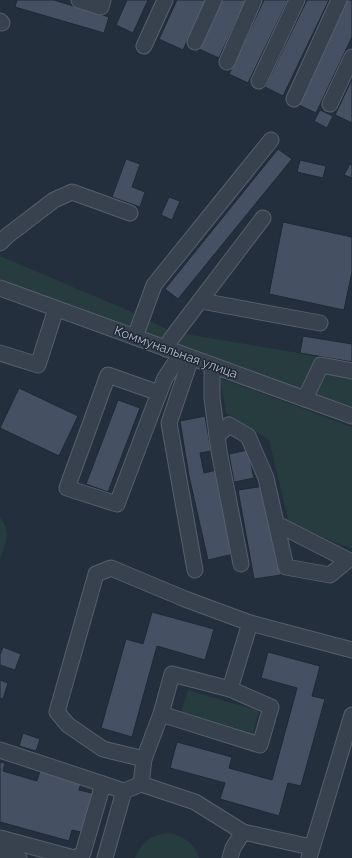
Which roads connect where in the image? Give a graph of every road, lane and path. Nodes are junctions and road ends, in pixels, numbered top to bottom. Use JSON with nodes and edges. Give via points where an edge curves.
{"nodes":[{"id":1,"x":79,"y":0,"type":"edge"},
{"id":2,"x":103,"y":0,"type":"edge"},
{"id":3,"x":165,"y":0,"type":"edge"},
{"id":4,"x":214,"y":0,"type":"edge"},
{"id":5,"x":254,"y":0,"type":"edge"},
{"id":6,"x":297,"y":0,"type":"edge"},
{"id":7,"x":339,"y":0,"type":"edge"},
{"id":8,"x":195,"y":42,"type":"dead end"},
{"id":9,"x":144,"y":46,"type":"dead end"},
{"id":10,"x":352,"y":57,"type":"edge"},
{"id":11,"x":227,"y":62,"type":"dead end"},
{"id":12,"x":259,"y":81,"type":"dead end"},
{"id":13,"x":294,"y":99,"type":"dead end"},
{"id":14,"x":330,"y":104,"type":"dead end"},
{"id":15,"x":271,"y":140,"type":"dead end"},
{"id":16,"x":130,"y":213,"type":"dead end"},
{"id":17,"x":263,"y":218,"type":"dead end"},
{"id":18,"x":0,"y":243,"type":"edge"},
{"id":19,"x":0,"y":288,"type":"edge"},
{"id":20,"x":201,"y":301,"type":"junction"},
{"id":21,"x":56,"y":309,"type":"junction"},
{"id":22,"x":320,"y":323,"type":"dead end"},
{"id":23,"x":135,"y":337,"type":"junction"},
{"id":24,"x":166,"y":349,"type":"junction"},
{"id":25,"x":0,"y":353,"type":"edge"},
{"id":26,"x":186,"y":356,"type":"junction"},
{"id":27,"x":212,"y":366,"type":"junction"},
{"id":28,"x":352,"y":371,"type":"edge"},
{"id":29,"x":158,"y":393,"type":"junction"},
{"id":30,"x":305,"y":399,"type":"junction"},
{"id":31,"x":352,"y":416,"type":"edge"},
{"id":32,"x":217,"y":436,"type":"junction"},
{"id":33,"x":277,"y":524,"type":"junction"},
{"id":34,"x":350,"y":560,"type":"edge"},
{"id":35,"x":241,"y":564,"type":"dead end"},
{"id":36,"x":195,"y":570,"type":"dead end"},
{"id":37,"x":250,"y":623,"type":"junction"},
{"id":38,"x":352,"y":650,"type":"edge"},
{"id":39,"x":230,"y":689,"type":"junction"},
{"id":40,"x":161,"y":714,"type":"junction"},
{"id":41,"x":352,"y":715,"type":"edge"},
{"id":42,"x":0,"y":750,"type":"edge"},
{"id":43,"x":144,"y":759,"type":"junction"},
{"id":44,"x":102,"y":784,"type":"junction"},
{"id":45,"x":141,"y":784,"type":"junction"},
{"id":46,"x":124,"y":790,"type":"junction"},
{"id":47,"x":243,"y":832,"type":"junction"},
{"id":48,"x":0,"y":838,"type":"edge"},
{"id":49,"x":0,"y":853,"type":"edge"},
{"id":50,"x":310,"y":853,"type":"edge"},
{"id":51,"x":19,"y":858,"type":"edge"},
{"id":52,"x":75,"y":858,"type":"edge"},
{"id":53,"x":105,"y":858,"type":"edge"},
{"id":54,"x":230,"y":858,"type":"edge"}],
"edges":[{"from":1,"to":2,"type":"street","via":[[101,7]]},
{"from":3,"to":9,"type":"street"},
{"from":4,"to":8,"type":"street"},
{"from":5,"to":11,"type":"street"},
{"from":6,"to":12,"type":"street"},
{"from":7,"to":13,"type":"street"},
{"from":10,"to":14,"type":"street"},
{"from":15,"to":23,"type":"street","via":[[154,285]]},
{"from":16,"to":18,"type":"street","via":[[72,192],[54,200]]},
{"from":17,"to":20,"type":"street"},
{"from":19,"to":21,"type":"street","name":"Коммунальная улица"},
{"from":20,"to":22,"type":"street"},
{"from":20,"to":24,"type":"street"},
{"from":21,"to":23,"type":"street","name":"Коммунальная улица"},
{"from":21,"to":25,"type":"street","via":[[38,365]]},
{"from":23,"to":24,"type":"street","name":"Коммунальная улица"},
{"from":24,"to":26,"type":"street","name":"Коммунальная улица"},
{"from":26,"to":27,"type":"street","name":"Коммунальная улица"},
{"from":26,"to":29,"type":"street","via":[[165,378]]},
{"from":26,"to":36,"type":"street","via":[[169,423]]},
{"from":27,"to":30,"type":"street","name":"Коммунальная улица"},
{"from":27,"to":32,"type":"street","via":[[212,398]]},
{"from":28,"to":30,"type":"street","via":[[321,365]]},
{"from":29,"to":29,"type":"street","via":[[108,375],[67,488],[117,504]]},
{"from":30,"to":31,"type":"street","name":"Коммунальная улица"},
{"from":32,"to":33,"type":"street","via":[[229,425],[248,436],[266,478]]},
{"from":32,"to":35,"type":"street"},
{"from":33,"to":34,"type":"street"},
{"from":33,"to":34,"type":"street","via":[[286,567],[330,575]]},
{"from":37,"to":38,"type":"street"},
{"from":37,"to":39,"type":"street"},
{"from":37,"to":43,"type":"street","via":[[110,568],[96,574],[57,712],[68,725],[103,748]]},
{"from":39,"to":40,"type":"street","via":[[172,674]]},
{"from":39,"to":40,"type":"street","via":[[271,707],[260,745]]},
{"from":40,"to":43,"type":"street"},
{"from":41,"to":50,"type":"street"},
{"from":42,"to":44,"type":"street"},
{"from":43,"to":45,"type":"street"},
{"from":44,"to":46,"type":"street"},
{"from":44,"to":52,"type":"street","via":[[83,853]]},
{"from":45,"to":46,"type":"street"},
{"from":45,"to":47,"type":"street","via":[[194,802]]},
{"from":46,"to":53,"type":"street"},
{"from":47,"to":50,"type":"street"},
{"from":47,"to":54,"type":"street"},
{"from":48,"to":52,"type":"street"},
{"from":49,"to":51,"type":"street"}]}
